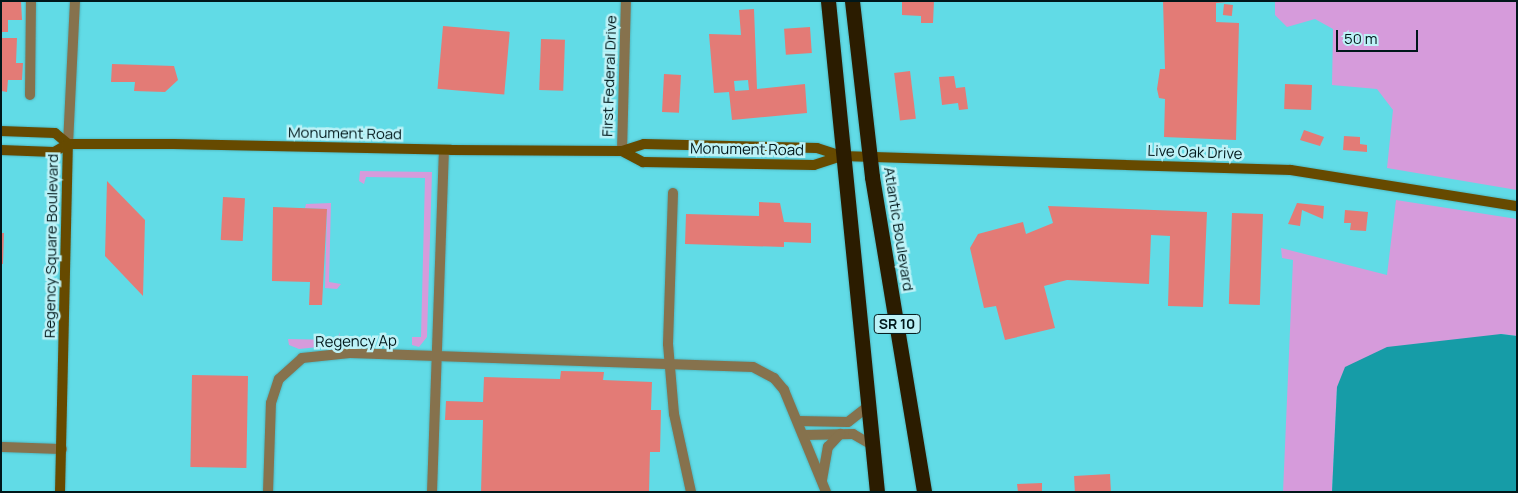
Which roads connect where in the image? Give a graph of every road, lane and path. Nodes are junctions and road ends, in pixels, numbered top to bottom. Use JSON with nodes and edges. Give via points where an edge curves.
{"nodes":[{"id":1,"x":30,"y":1,"type":"edge"},
{"id":2,"x":75,"y":1,"type":"edge"},
{"id":3,"x":626,"y":1,"type":"edge"},
{"id":4,"x":828,"y":1,"type":"edge"},
{"id":5,"x":852,"y":1,"type":"edge"},
{"id":6,"x":30,"y":95,"type":"dead end"},
{"id":7,"x":1,"y":131,"type":"edge"},
{"id":8,"x":68,"y":144,"type":"junction"},
{"id":9,"x":1,"y":150,"type":"edge"},
{"id":10,"x":444,"y":150,"type":"junction"},
{"id":11,"x":622,"y":151,"type":"junction"},
{"id":12,"x":842,"y":156,"type":"junction"},
{"id":13,"x":870,"y":157,"type":"junction"},
{"id":14,"x":673,"y":193,"type":"dead end"},
{"id":15,"x":1517,"y":206,"type":"edge"},
{"id":16,"x":436,"y":356,"type":"junction"},
{"id":17,"x":670,"y":362,"type":"junction"},
{"id":18,"x":867,"y":407,"type":"junction"},
{"id":19,"x":798,"y":421,"type":"junction"},
{"id":20,"x":840,"y":434,"type":"junction"},
{"id":21,"x":804,"y":435,"type":"junction"},
{"id":22,"x":872,"y":445,"type":"junction"},
{"id":23,"x":1,"y":447,"type":"edge"},
{"id":24,"x":62,"y":449,"type":"junction"},
{"id":25,"x":822,"y":481,"type":"junction"},
{"id":26,"x":60,"y":492,"type":"edge"},
{"id":27,"x":268,"y":492,"type":"edge"},
{"id":28,"x":432,"y":492,"type":"edge"},
{"id":29,"x":691,"y":492,"type":"edge"},
{"id":30,"x":826,"y":492,"type":"edge"},
{"id":31,"x":877,"y":492,"type":"edge"},
{"id":32,"x":924,"y":492,"type":"edge"}],
"edges":[{"from":1,"to":6,"type":"street"},
{"from":2,"to":8,"type":"street","name":"Regency Square Boulevard"},
{"from":3,"to":11,"type":"street","name":"First Federal Drive"},
{"from":4,"to":12,"type":"highway","number":"SR 10"},
{"from":5,"to":13,"type":"highway","name":"Atlantic Boulevard","number":"SR 10"},
{"from":7,"to":8,"type":"main road","name":"Monument Road","via":[[55,133]]},
{"from":8,"to":9,"type":"main road","name":"Monument Road","via":[[54,152]]},
{"from":8,"to":10,"type":"main road","name":"Monument Road"},
{"from":8,"to":24,"type":"main road","name":"Regency Square Boulevard"},
{"from":10,"to":11,"type":"main road","name":"Monument Road"},
{"from":10,"to":16,"type":"street"},
{"from":11,"to":12,"type":"main road","name":"Monument Road","via":[[644,144],[744,146],[822,148]]},
{"from":11,"to":12,"type":"main road","name":"Monument Road","via":[[643,162],[814,165]]},
{"from":12,"to":13,"type":"main road","name":"Monument Road"},
{"from":12,"to":18,"type":"highway","number":"SR 10"},
{"from":13,"to":15,"type":"main road","name":"Live Oak Drive","via":[[1291,170]]},
{"from":13,"to":32,"type":"highway","name":"Atlantic Boulevard","number":"SR 10"},
{"from":14,"to":17,"type":"street"},
{"from":16,"to":17,"type":"street","name":"Regency Ap"},
{"from":16,"to":27,"type":"street","name":"Regency Ap","via":[[334,353],[302,358],[288,367],[271,403]]},
{"from":16,"to":28,"type":"street"},
{"from":17,"to":19,"type":"street","name":"Regency Ap","via":[[741,363],[764,371],[784,390]]},
{"from":17,"to":29,"type":"street","via":[[674,414]]},
{"from":18,"to":19,"type":"street","via":[[848,422]]},
{"from":18,"to":22,"type":"highway","number":"SR 10"},
{"from":19,"to":21,"type":"street","name":"Regency Ap"},
{"from":20,"to":21,"type":"street"},
{"from":20,"to":22,"type":"street","via":[[853,434]]},
{"from":20,"to":25,"type":"street","via":[[828,446]]},
{"from":21,"to":25,"type":"street","name":"Regency Ap"},
{"from":22,"to":31,"type":"highway","number":"SR 10"},
{"from":23,"to":24,"type":"street"},
{"from":24,"to":26,"type":"main road","name":"Regency Square Boulevard"},
{"from":25,"to":30,"type":"street","name":"Regency Ap"}]}
